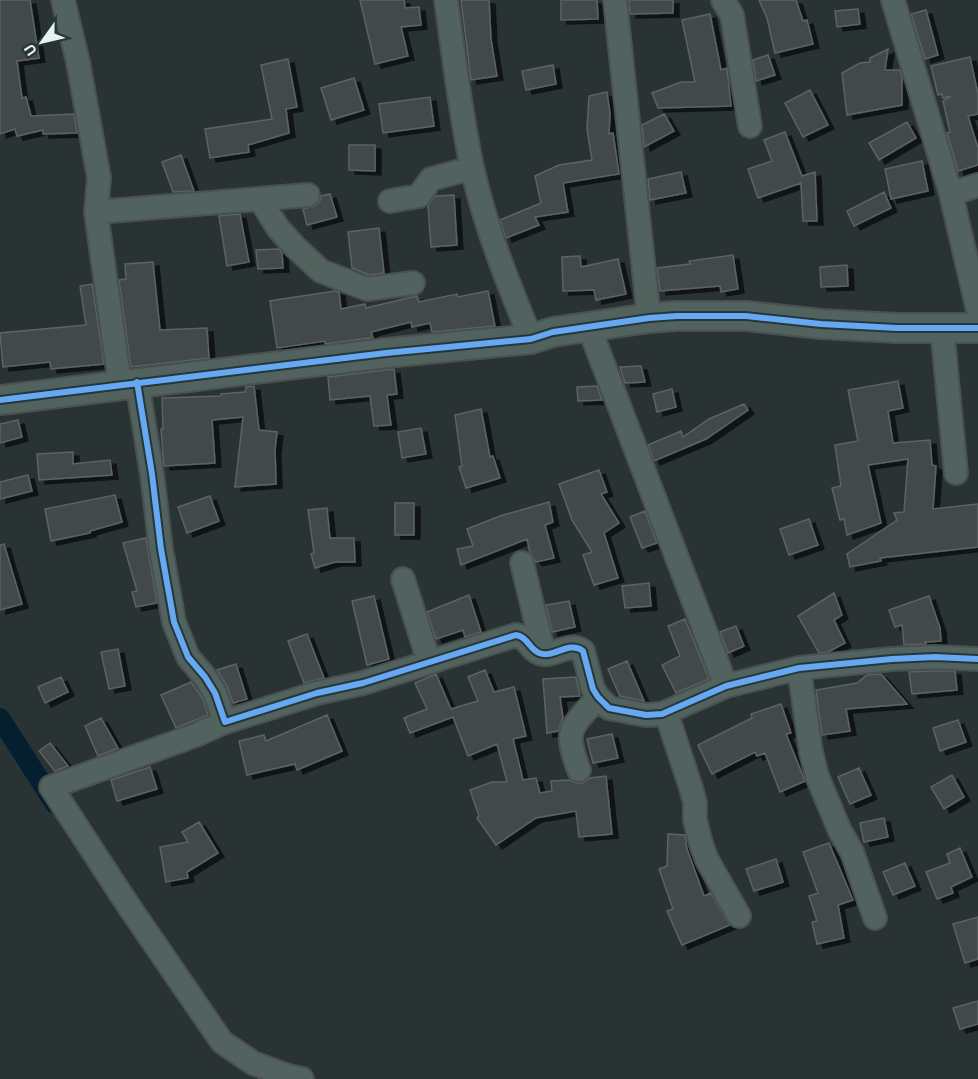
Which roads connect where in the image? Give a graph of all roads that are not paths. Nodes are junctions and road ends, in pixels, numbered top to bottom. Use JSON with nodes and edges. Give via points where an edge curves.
{"nodes":[{"id":1,"x":63,"y":0,"type":"edge"},
{"id":2,"x":446,"y":0,"type":"edge"},
{"id":3,"x":615,"y":0,"type":"edge"},
{"id":4,"x":723,"y":0,"type":"edge"},
{"id":5,"x":893,"y":0,"type":"edge"},
{"id":6,"x":750,"y":126,"type":"dead end"},
{"id":7,"x":472,"y":168,"type":"junction"},
{"id":8,"x":978,"y":185,"type":"edge"},
{"id":9,"x":951,"y":194,"type":"junction"},
{"id":10,"x":308,"y":195,"type":"dead end"},
{"id":11,"x":260,"y":199,"type":"junction"},
{"id":12,"x":390,"y":201,"type":"dead end"},
{"id":13,"x":96,"y":212,"type":"junction"},
{"id":14,"x":413,"y":283,"type":"dead end"},
{"id":15,"x":978,"y":310,"type":"edge"},
{"id":16,"x":649,"y":318,"type":"junction"},
{"id":17,"x":589,"y":327,"type":"junction"},
{"id":18,"x":942,"y":328,"type":"junction"},
{"id":19,"x":978,"y":328,"type":"edge"},
{"id":20,"x":531,"y":339,"type":"junction"},
{"id":21,"x":129,"y":383,"type":"junction"},
{"id":22,"x":0,"y":400,"type":"edge"},
{"id":23,"x":956,"y":473,"type":"dead end"},
{"id":24,"x":522,"y":563,"type":"dead end"},
{"id":25,"x":404,"y":579,"type":"dead end"},
{"id":26,"x":544,"y":654,"type":"junction"},
{"id":27,"x":978,"y":659,"type":"edge"},
{"id":28,"x":429,"y":662,"type":"junction"},
{"id":29,"x":799,"y":668,"type":"junction"},
{"id":30,"x":726,"y":686,"type":"junction"},
{"id":31,"x":597,"y":697,"type":"junction"},
{"id":32,"x":666,"y":712,"type":"junction"},
{"id":33,"x":225,"y":722,"type":"junction"},
{"id":34,"x":579,"y":770,"type":"dead end"},
{"id":35,"x":739,"y":916,"type":"dead end"},
{"id":36,"x":875,"y":918,"type":"dead end"},
{"id":37,"x":302,"y":1079,"type":"edge"}],
"edges":[{"from":1,"to":13,"type":"street","via":[[99,178]]},
{"from":2,"to":7,"type":"street"},
{"from":3,"to":16,"type":"street"},
{"from":4,"to":6,"type":"street","via":[[732,15]]},
{"from":5,"to":9,"type":"street"},
{"from":7,"to":12,"type":"street","via":[[431,179],[419,196]]},
{"from":7,"to":20,"type":"street","via":[[491,236]]},
{"from":8,"to":9,"type":"street"},
{"from":9,"to":15,"type":"street"},
{"from":10,"to":11,"type":"street"},
{"from":11,"to":13,"type":"street"},
{"from":11,"to":14,"type":"street","via":[[278,228],[321,271],[367,289]]},
{"from":13,"to":21,"type":"street"},
{"from":16,"to":17,"type":"street"},
{"from":16,"to":18,"type":"street","via":[[746,316],[820,324]]},
{"from":17,"to":20,"type":"street"},
{"from":17,"to":30,"type":"street"},
{"from":18,"to":19,"type":"street"},
{"from":18,"to":23,"type":"street"},
{"from":20,"to":21,"type":"street"},
{"from":21,"to":22,"type":"street"},
{"from":21,"to":33,"type":"street","via":[[152,474],[174,622],[188,657],[215,693]]},
{"from":24,"to":26,"type":"street"},
{"from":25,"to":28,"type":"street"},
{"from":26,"to":28,"type":"street","via":[[516,635]]},
{"from":26,"to":31,"type":"street","via":[[574,647],[583,651]]},
{"from":27,"to":29,"type":"street","via":[[892,659]]},
{"from":28,"to":33,"type":"street"},
{"from":29,"to":30,"type":"street"},
{"from":29,"to":36,"type":"street","via":[[817,776],[852,852]]},
{"from":30,"to":32,"type":"street"},
{"from":31,"to":32,"type":"street","via":[[609,708],[646,715]]},
{"from":31,"to":34,"type":"street","via":[[571,731],[570,745]]},
{"from":32,"to":35,"type":"street","via":[[691,788],[701,844]]},
{"from":33,"to":37,"type":"street","via":[[51,787],[222,1042],[253,1063]]}]}
